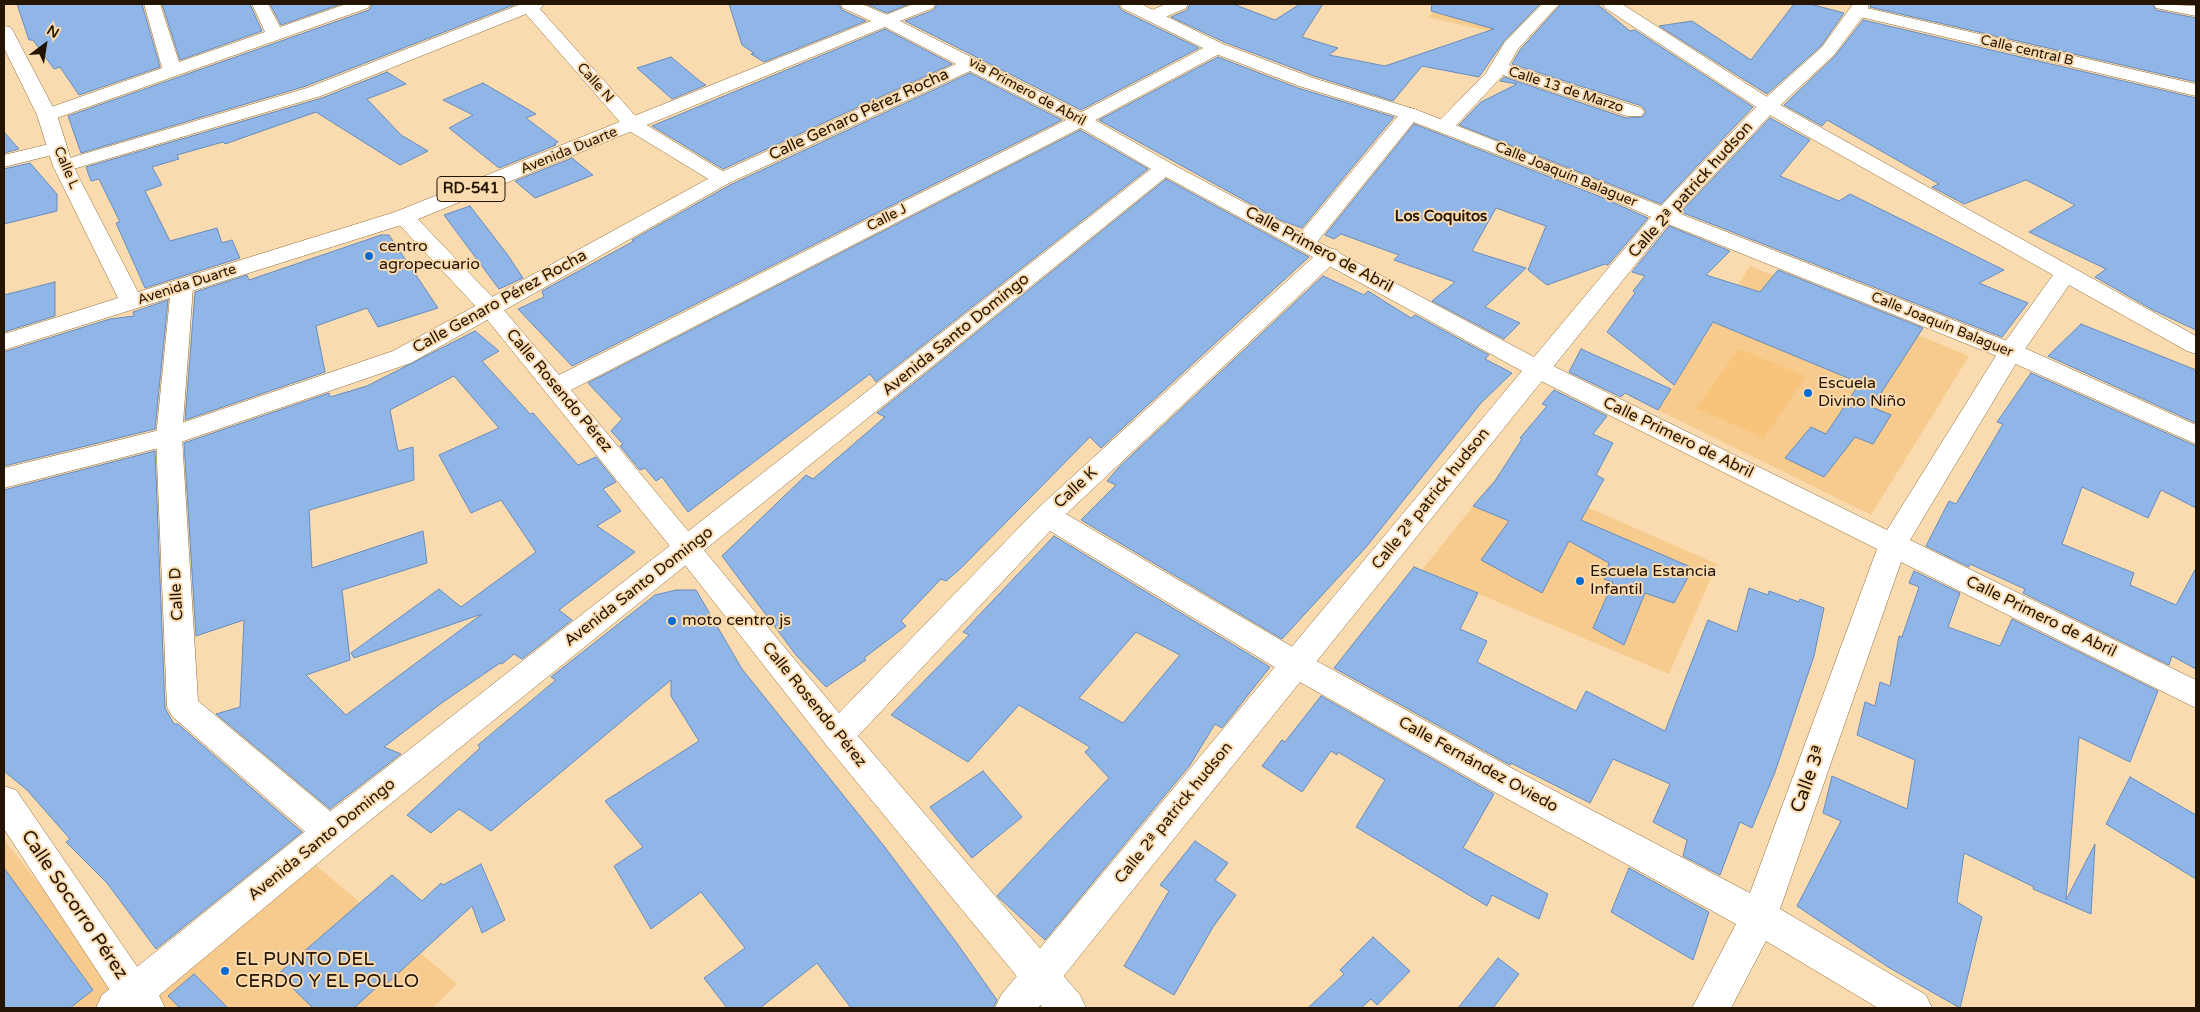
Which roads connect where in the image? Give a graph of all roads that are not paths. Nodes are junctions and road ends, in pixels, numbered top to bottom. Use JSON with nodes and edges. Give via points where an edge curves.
{"nodes":[{"id":1,"x":152,"y":4,"type":"edge"},
{"id":2,"x":260,"y":4,"type":"edge"},
{"id":3,"x":362,"y":4,"type":"edge"},
{"id":4,"x":849,"y":4,"type":"edge"},
{"id":5,"x":927,"y":4,"type":"edge"},
{"id":6,"x":1128,"y":4,"type":"edge"},
{"id":7,"x":1180,"y":4,"type":"edge"},
{"id":8,"x":1551,"y":4,"type":"edge"},
{"id":9,"x":1611,"y":4,"type":"edge"},
{"id":10,"x":2162,"y":4,"type":"edge"},
{"id":11,"x":532,"y":6,"type":"edge"},
{"id":12,"x":1860,"y":7,"type":"edge"},
{"id":13,"x":2196,"y":12,"type":"edge"},
{"id":14,"x":1154,"y":16,"type":"junction"},
{"id":15,"x":886,"y":21,"type":"junction"},
{"id":16,"x":275,"y":34,"type":"junction"},
{"id":17,"x":6,"y":44,"type":"edge"},
{"id":18,"x":1217,"y":48,"type":"junction"},
{"id":19,"x":972,"y":63,"type":"junction"},
{"id":20,"x":1498,"y":68,"type":"junction"},
{"id":21,"x":172,"y":70,"type":"junction"},
{"id":22,"x":2196,"y":90,"type":"edge"},
{"id":23,"x":1768,"y":106,"type":"junction"},
{"id":24,"x":1634,"y":112,"type":"dead end"},
{"id":25,"x":1410,"y":114,"type":"junction"},
{"id":26,"x":47,"y":115,"type":"junction"},
{"id":27,"x":1081,"y":120,"type":"junction"},
{"id":28,"x":633,"y":125,"type":"junction"},
{"id":29,"x":1444,"y":127,"type":"junction"},
{"id":30,"x":60,"y":157,"type":"junction"},
{"id":31,"x":4,"y":161,"type":"edge"},
{"id":32,"x":1165,"y":168,"type":"junction"},
{"id":33,"x":722,"y":179,"type":"junction"},
{"id":34,"x":1664,"y":215,"type":"junction"},
{"id":35,"x":403,"y":216,"type":"junction"},
{"id":36,"x":1305,"y":242,"type":"junction"},
{"id":37,"x":1329,"y":255,"type":"junction"},
{"id":38,"x":2066,"y":273,"type":"junction"},
{"id":39,"x":182,"y":287,"type":"junction"},
{"id":40,"x":132,"y":303,"type":"junction"},
{"id":41,"x":489,"y":307,"type":"junction"},
{"id":42,"x":4,"y":342,"type":"edge"},
{"id":43,"x":2194,"y":342,"type":"edge"},
{"id":44,"x":2011,"y":352,"type":"junction"},
{"id":45,"x":1538,"y":369,"type":"junction"},
{"id":46,"x":556,"y":387,"type":"junction"},
{"id":47,"x":2196,"y":435,"type":"edge"},
{"id":48,"x":169,"y":438,"type":"junction"},
{"id":49,"x":4,"y":478,"type":"edge"},
{"id":50,"x":1047,"y":516,"type":"junction"},
{"id":51,"x":1893,"y":544,"type":"junction"},
{"id":52,"x":688,"y":548,"type":"junction"},
{"id":53,"x":1296,"y":664,"type":"junction"},
{"id":54,"x":2196,"y":695,"type":"edge"},
{"id":55,"x":838,"y":736,"type":"junction"},
{"id":56,"x":7,"y":810,"type":"edge"},
{"id":57,"x":330,"y":832,"type":"junction"},
{"id":58,"x":1759,"y":916,"type":"junction"},
{"id":59,"x":1040,"y":977,"type":"junction"},
{"id":60,"x":132,"y":1003,"type":"edge"},
{"id":61,"x":1014,"y":1008,"type":"edge"},
{"id":62,"x":1067,"y":1008,"type":"edge"},
{"id":63,"x":1710,"y":1008,"type":"edge"},
{"id":64,"x":1913,"y":1008,"type":"edge"}],
"edges":[{"from":1,"to":21,"type":"street"},
{"from":2,"to":16,"type":"street"},
{"from":3,"to":16,"type":"street"},
{"from":4,"to":15,"type":"street"},
{"from":5,"to":15,"type":"street","name":"Avenida Duarte","number":"RD-541"},
{"from":6,"to":14,"type":"street","name":"Calle Joaquín Balaguer"},
{"from":7,"to":14,"type":"street"},
{"from":8,"to":20,"type":"street","via":[[1511,46]]},
{"from":9,"to":23,"type":"street"},
{"from":10,"to":13,"type":"street"},
{"from":11,"to":28,"type":"street","name":"Calle N"},
{"from":11,"to":30,"type":"street","via":[[314,92]]},
{"from":12,"to":22,"type":"street","name":"Calle central B"},
{"from":12,"to":23,"type":"street","name":"Calle 2ª patrick hudson","via":[[1828,51]]},
{"from":14,"to":18,"type":"street","name":"Calle Joaquín Balaguer"},
{"from":15,"to":19,"type":"street","name":"via Primero de Abril"},
{"from":15,"to":28,"type":"street","name":"Avenida Duarte","number":"RD-541"},
{"from":16,"to":21,"type":"street"},
{"from":17,"to":26,"type":"street","name":"Calle L"},
{"from":18,"to":25,"type":"street","name":"Calle Joaquín Balaguer","via":[[1306,82]]},
{"from":18,"to":27,"type":"street","name":"Calle J"},
{"from":19,"to":27,"type":"street","name":"via Primero de Abril"},
{"from":19,"to":33,"type":"street","name":"Calle Genaro Pérez Rocha"},
{"from":20,"to":24,"type":"street","name":"Calle 13 de Marzo"},
{"from":20,"to":29,"type":"street"},
{"from":21,"to":26,"type":"street"},
{"from":23,"to":34,"type":"street","name":"Calle 2ª patrick hudson"},
{"from":23,"to":38,"type":"street"},
{"from":25,"to":29,"type":"street","name":"Calle Joaquín Balaguer"},
{"from":25,"to":36,"type":"street"},
{"from":26,"to":30,"type":"street","name":"Calle L"},
{"from":27,"to":32,"type":"street","name":"via Primero de Abril"},
{"from":27,"to":46,"type":"street","name":"Calle J"},
{"from":28,"to":33,"type":"street","name":"Calle N"},
{"from":28,"to":35,"type":"street","name":"Avenida Duarte","number":"RD-541"},
{"from":29,"to":34,"type":"street","name":"Calle Joaquín Balaguer"},
{"from":30,"to":31,"type":"street"},
{"from":30,"to":40,"type":"street","name":"Calle L"},
{"from":32,"to":36,"type":"street","name":"Calle Primero de Abril"},
{"from":32,"to":52,"type":"street","name":"Avenida Santo Domingo"},
{"from":33,"to":41,"type":"street","name":"Calle Genaro Pérez Rocha"},
{"from":34,"to":44,"type":"street","name":"Calle Joaquín Balaguer"},
{"from":34,"to":45,"type":"street","name":"Calle 2ª patrick hudson"},
{"from":35,"to":39,"type":"street","name":"Avenida Duarte","number":"RD-541"},
{"from":35,"to":41,"type":"street","name":"Calle Rosendo Pérez"},
{"from":36,"to":37,"type":"street","name":"Calle Primero de Abril"},
{"from":37,"to":45,"type":"street","name":"Calle Primero de Abril"},
{"from":37,"to":50,"type":"street","name":"Calle K"},
{"from":38,"to":43,"type":"street"},
{"from":38,"to":44,"type":"street","name":"Calle 3ª"},
{"from":39,"to":40,"type":"street","name":"Avenida Duarte","number":"RD-541"},
{"from":39,"to":48,"type":"street","name":"Calle D"},
{"from":40,"to":42,"type":"street","name":"Avenida Duarte","number":"RD-541"},
{"from":41,"to":46,"type":"street","name":"Calle Rosendo Pérez"},
{"from":41,"to":48,"type":"street","name":"Calle Genaro Pérez Rocha","via":[[402,356]]},
{"from":44,"to":47,"type":"street","name":"Calle Joaquín Balaguer"},
{"from":44,"to":51,"type":"street","name":"Calle 3ª"},
{"from":45,"to":51,"type":"street","name":"Calle Primero de Abril"},
{"from":45,"to":53,"type":"street","name":"Calle 2ª patrick hudson"},
{"from":46,"to":52,"type":"street","name":"Calle Rosendo Pérez"},
{"from":48,"to":49,"type":"street","name":"Calle Genaro Pérez Rocha"},
{"from":48,"to":57,"type":"street","name":"Calle D","via":[[182,708]]},
{"from":50,"to":53,"type":"street","name":"Calle Fernández Oviedo"},
{"from":50,"to":55,"type":"street","name":"Calle K"},
{"from":51,"to":54,"type":"street","name":"Calle Primero de Abril"},
{"from":51,"to":58,"type":"street","name":"Calle 3ª"},
{"from":52,"to":55,"type":"street","name":"Calle Rosendo Pérez"},
{"from":52,"to":57,"type":"street","name":"Avenida Santo Domingo"},
{"from":53,"to":58,"type":"street","name":"Calle Fernández Oviedo","via":[[1503,780]]},
{"from":53,"to":59,"type":"street","name":"Calle 2ª patrick hudson"},
{"from":55,"to":59,"type":"street","name":"Calle Rosendo Pérez"},
{"from":56,"to":60,"type":"street","name":"Calle Socorro Pérez"},
{"from":57,"to":60,"type":"street","name":"Avenida Santo Domingo"},
{"from":58,"to":63,"type":"street","name":"Calle 3ª"},
{"from":58,"to":64,"type":"street","name":"Calle Fernández Oviedo"},
{"from":59,"to":61,"type":"street","name":"Calle 2ª patrick hudson"},
{"from":59,"to":62,"type":"street","name":"Calle Rosendo Pérez"}]}
